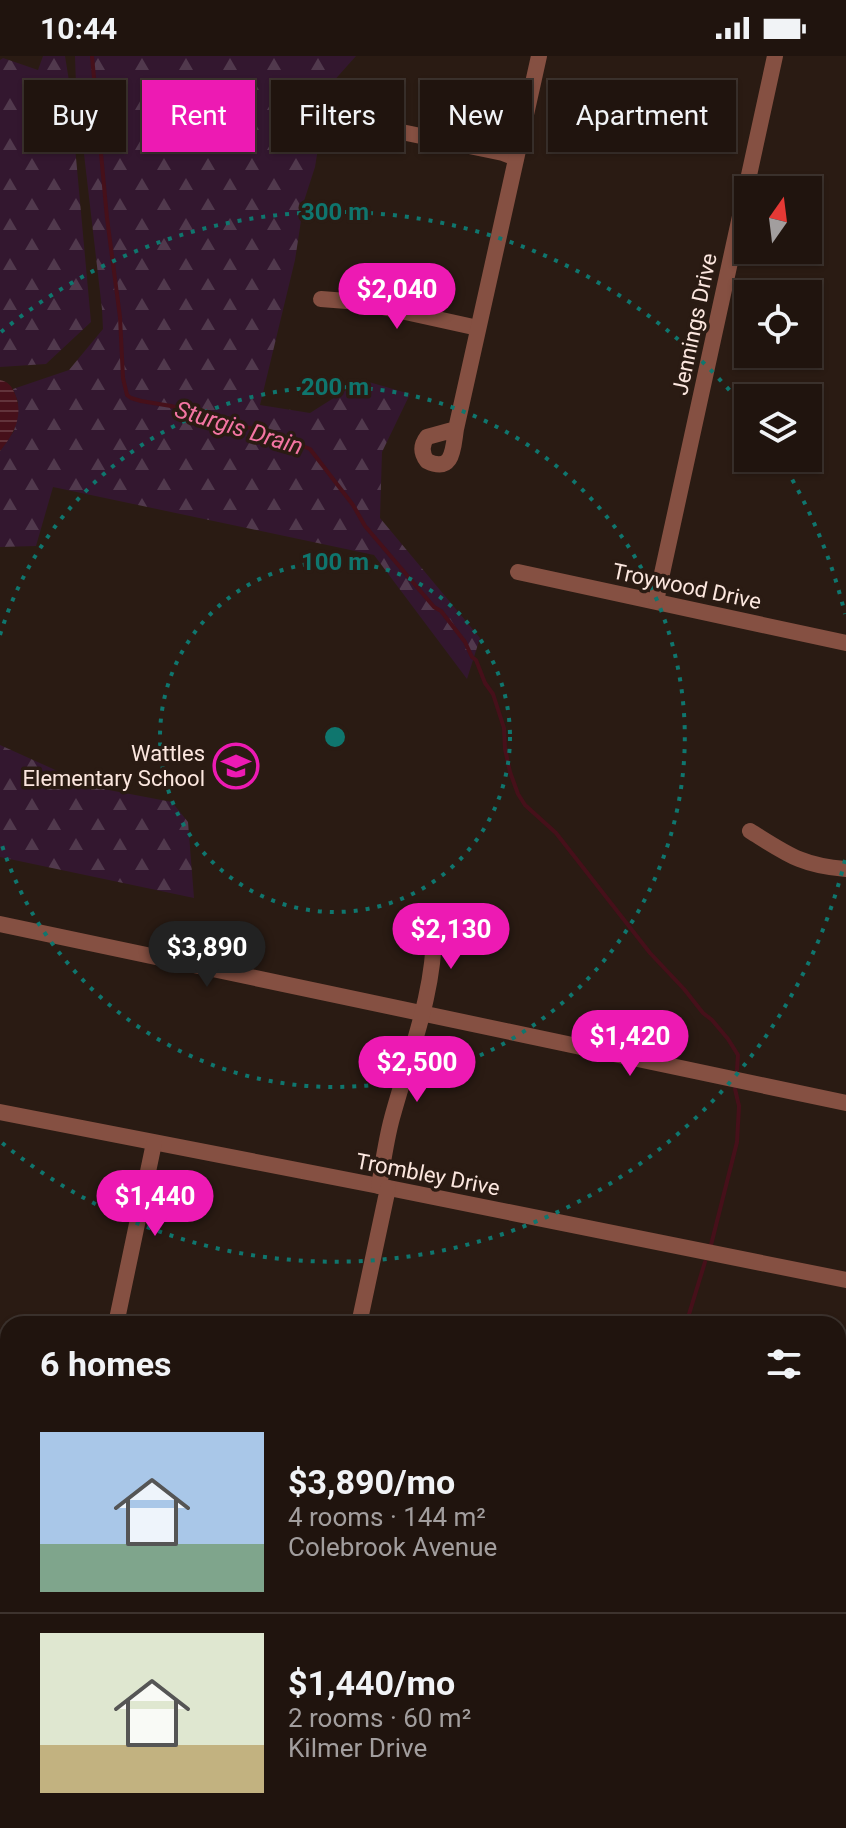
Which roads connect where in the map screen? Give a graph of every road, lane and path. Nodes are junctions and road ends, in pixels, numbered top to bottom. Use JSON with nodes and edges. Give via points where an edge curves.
{"nodes":[{"id":1,"x":539,"y":56,"type":"edge"},
{"id":2,"x":775,"y":56,"type":"edge"},
{"id":3,"x":404,"y":133,"type":"edge"},
{"id":4,"x":516,"y":158,"type":"junction"},
{"id":5,"x":321,"y":299,"type":"dead end"},
{"id":6,"x":478,"y":328,"type":"junction"},
{"id":7,"x":456,"y":429,"type":"dead end"},
{"id":8,"x":518,"y":572,"type":"dead end"},
{"id":9,"x":656,"y":601,"type":"junction"},
{"id":10,"x":846,"y":643,"type":"edge"},
{"id":11,"x":750,"y":831,"type":"dead end"},
{"id":12,"x":846,"y":869,"type":"edge"},
{"id":13,"x":0,"y":924,"type":"edge"},
{"id":14,"x":434,"y":924,"type":"dead end"},
{"id":15,"x":422,"y":1014,"type":"junction"},
{"id":16,"x":846,"y":1103,"type":"edge"},
{"id":17,"x":0,"y":1112,"type":"edge"},
{"id":18,"x":154,"y":1143,"type":"junction"},
{"id":19,"x":383,"y":1187,"type":"junction"},
{"id":20,"x":846,"y":1280,"type":"edge"},
{"id":21,"x":118,"y":1316,"type":"edge"},
{"id":22,"x":360,"y":1316,"type":"edge"}],
"edges":[{"from":1,"to":4,"type":"street"},
{"from":2,"to":9,"type":"street","name":"Jennings Drive"},
{"from":3,"to":4,"type":"street"},
{"from":4,"to":6,"type":"street"},
{"from":5,"to":6,"type":"street","via":[[360,302]]},
{"from":6,"to":7,"type":"street"},
{"from":8,"to":9,"type":"street","name":"Troywood Drive"},
{"from":9,"to":10,"type":"street","name":"Troywood Drive"},
{"from":11,"to":12,"type":"street","via":[[809,864]]},
{"from":13,"to":15,"type":"street"},
{"from":14,"to":15,"type":"street","via":[[435,951]]},
{"from":15,"to":16,"type":"street"},
{"from":15,"to":19,"type":"street","via":[[391,1121]]},
{"from":17,"to":18,"type":"street","name":"Trombley Drive"},
{"from":18,"to":19,"type":"street","name":"Trombley Drive"},
{"from":18,"to":21,"type":"street"},
{"from":19,"to":20,"type":"street","name":"Trombley Drive"},
{"from":19,"to":22,"type":"street"}]}
